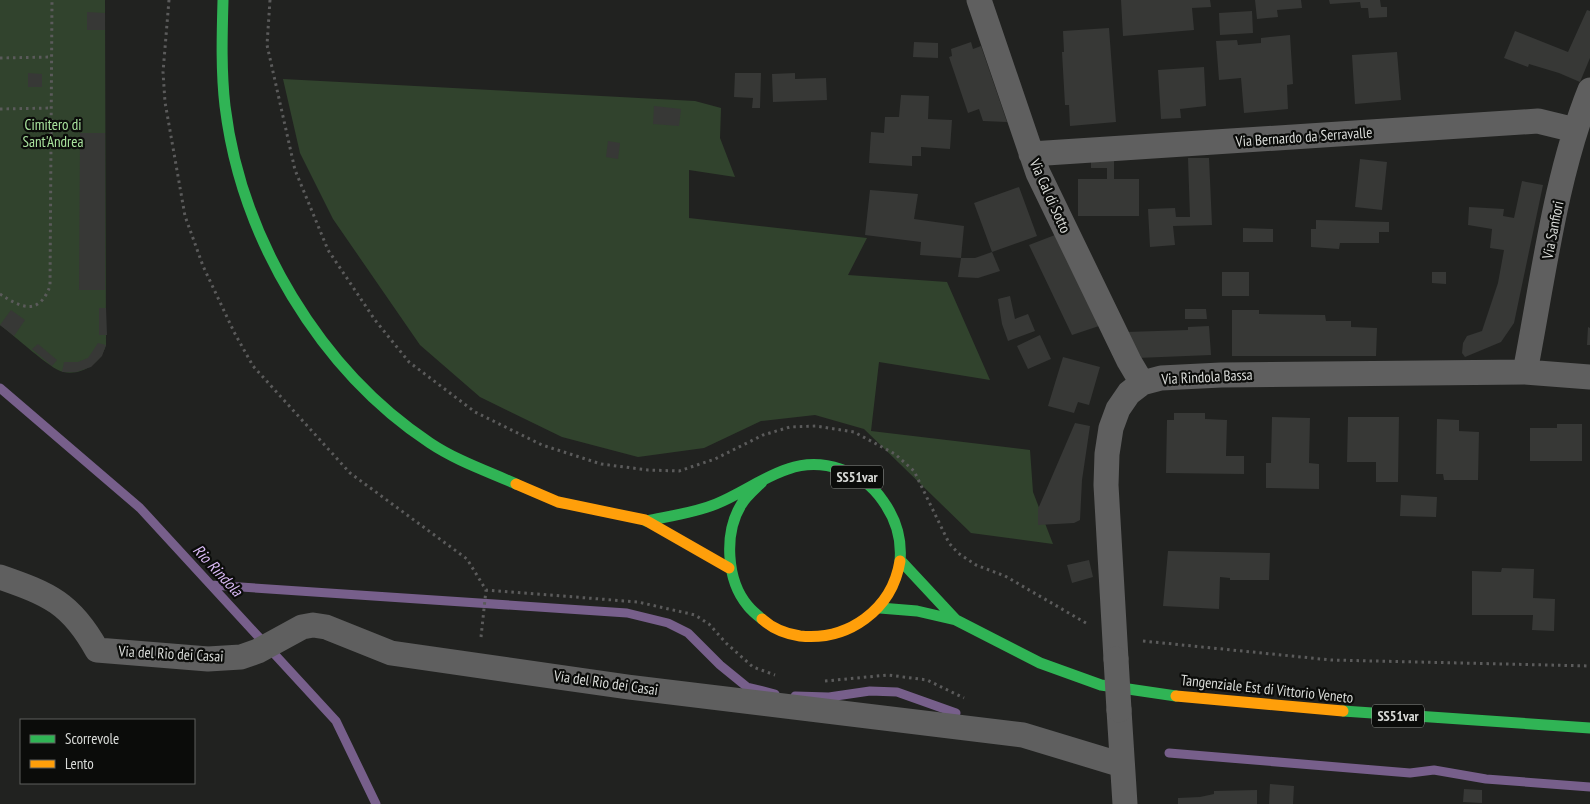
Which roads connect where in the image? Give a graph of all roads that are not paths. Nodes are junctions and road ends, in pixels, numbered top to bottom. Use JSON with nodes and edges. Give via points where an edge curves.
{"nodes":[{"id":1,"x":223,"y":0,"type":"edge"},
{"id":2,"x":979,"y":0,"type":"edge"},
{"id":3,"x":1590,"y":90,"type":"edge"},
{"id":4,"x":1576,"y":130,"type":"junction"},
{"id":5,"x":1031,"y":154,"type":"junction"},
{"id":6,"x":1525,"y":372,"type":"junction"},
{"id":7,"x":1590,"y":377,"type":"edge"},
{"id":8,"x":1142,"y":383,"type":"junction"},
{"id":9,"x":762,"y":482,"type":"junction"},
{"id":10,"x":646,"y":521,"type":"junction"},
{"id":11,"x":901,"y":561,"type":"junction"},
{"id":12,"x":729,"y":568,"type":"junction"},
{"id":13,"x":0,"y":577,"type":"edge"},
{"id":14,"x":880,"y":608,"type":"junction"},
{"id":15,"x":956,"y":620,"type":"junction"},
{"id":16,"x":1590,"y":728,"type":"edge"},
{"id":17,"x":1122,"y":765,"type":"junction"},
{"id":18,"x":1125,"y":804,"type":"edge"}],
"edges":[{"from":1,"to":10,"type":"main road","via":[[221,51],[226,106],[238,171],[271,260],[340,363],[368,393],[449,454],[547,498]]},
{"from":2,"to":5,"type":"street","name":"Via Cal di Sotto"},
{"from":3,"to":4,"type":"street","name":"Via Sanfiori"},
{"from":4,"to":5,"type":"street","name":"Via Bernardo da Serravalle","via":[[1538,121]]},
{"from":4,"to":6,"type":"street","name":"Via Sanfiori","via":[[1562,182]]},
{"from":5,"to":8,"type":"street","name":"Via Cal di Sotto","via":[[1066,233]]},
{"from":6,"to":7,"type":"street","name":"Via Rindola Bassa"},
{"from":6,"to":8,"type":"street","name":"Via Rindola Bassa","via":[[1221,375],[1160,378]]},
{"from":8,"to":17,"type":"street","name":"Via Rindola Bassa","bridge":true,"via":[[1129,393],[1118,409],[1107,454]]},
{"from":9,"to":10,"type":"main road","via":[[702,509]]},
{"from":9,"to":11,"type":"main road","number":"SS51var","via":[[787,469],[816,464],[844,470],[869,484],[888,505],[899,532]]},
{"from":9,"to":12,"type":"main road","number":"SS51var","via":[[742,504],[730,530]]},
{"from":10,"to":12,"type":"main road","via":[[705,551]]},
{"from":11,"to":14,"type":"main road","number":"SS51var","via":[[894,586]]},
{"from":11,"to":15,"type":"main road","name":"Tangenziale Est di Vittorio Veneto","number":"SS51var"},
{"from":12,"to":14,"type":"main road","number":"SS51var","via":[[735,587],[751,611],[774,628],[802,638],[830,636],[858,627]]},
{"from":13,"to":17,"type":"street","name":"Via del Rio dei Casai","via":[[42,591],[57,601],[86,630],[97,650],[208,659],[241,657],[302,627],[313,625],[391,653],[638,688],[1022,735]]},
{"from":14,"to":15,"type":"main road","name":"Tangenziale Est di Vittorio Veneto","number":"SS51var","via":[[917,611]]},
{"from":15,"to":16,"type":"main road","name":"Tangenziale Est di Vittorio Veneto","number":"SS51var","via":[[1040,663],[1101,685],[1206,700]]},
{"from":17,"to":18,"type":"street","name":"Via Rindola Bassa"}]}
